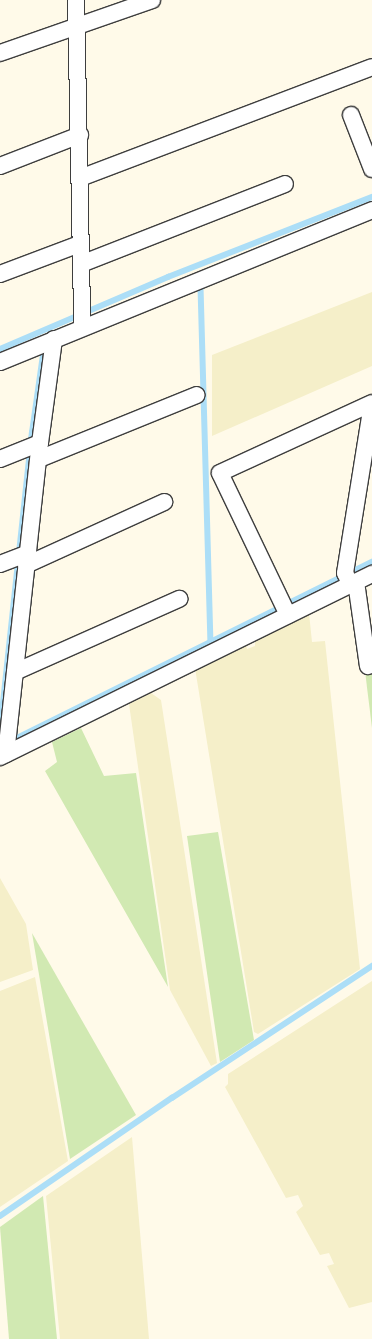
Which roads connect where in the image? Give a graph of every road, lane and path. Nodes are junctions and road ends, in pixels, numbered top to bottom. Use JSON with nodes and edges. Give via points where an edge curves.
{"nodes":[{"id":1,"x":76,"y":0,"type":"edge"},
{"id":2,"x":152,"y":0,"type":"edge"},
{"id":3,"x":78,"y":27,"type":"junction"},
{"id":4,"x":0,"y":53,"type":"edge"},
{"id":5,"x":372,"y":67,"type":"edge"},
{"id":6,"x":351,"y":115,"type":"dead end"},
{"id":7,"x":80,"y":135,"type":"junction"},
{"id":8,"x":0,"y":166,"type":"edge"},
{"id":9,"x":372,"y":169,"type":"edge"},
{"id":10,"x":80,"y":178,"type":"junction"},
{"id":11,"x":286,"y":184,"type":"dead end"},
{"id":12,"x":372,"y":210,"type":"edge"},
{"id":13,"x":80,"y":244,"type":"junction"},
{"id":14,"x":81,"y":264,"type":"junction"},
{"id":15,"x":0,"y":274,"type":"edge"},
{"id":16,"x":82,"y":319,"type":"junction"},
{"id":17,"x":54,"y":339,"type":"junction"},
{"id":18,"x":0,"y":362,"type":"edge"},
{"id":19,"x":197,"y":395,"type":"dead end"},
{"id":20,"x":372,"y":404,"type":"edge"},
{"id":21,"x":35,"y":448,"type":"junction"},
{"id":22,"x":0,"y":460,"type":"edge"},
{"id":23,"x":164,"y":502,"type":"dead end"},
{"id":24,"x":18,"y":559,"type":"edge"},
{"id":25,"x":372,"y":574,"type":"edge"},
{"id":26,"x":350,"y":579,"type":"junction"},
{"id":27,"x":178,"y":598,"type":"dead end"},
{"id":28,"x":284,"y":607,"type":"junction"},
{"id":29,"x":368,"y":666,"type":"dead end"},
{"id":30,"x":15,"y":672,"type":"junction"},
{"id":31,"x":5,"y":749,"type":"edge"}],
"edges":[{"from":1,"to":3,"type":"street"},
{"from":2,"to":3,"type":"street"},
{"from":3,"to":4,"type":"street"},
{"from":3,"to":7,"type":"street"},
{"from":5,"to":10,"type":"street"},
{"from":6,"to":9,"type":"street"},
{"from":7,"to":8,"type":"street"},
{"from":7,"to":10,"type":"street"},
{"from":10,"to":13,"type":"street"},
{"from":11,"to":14,"type":"street"},
{"from":12,"to":16,"type":"street"},
{"from":13,"to":14,"type":"street"},
{"from":13,"to":15,"type":"street"},
{"from":14,"to":16,"type":"street"},
{"from":16,"to":17,"type":"street"},
{"from":17,"to":18,"type":"street"},
{"from":17,"to":21,"type":"street"},
{"from":19,"to":21,"type":"street"},
{"from":20,"to":26,"type":"street"},
{"from":20,"to":28,"type":"street","via":[[220,473]]},
{"from":21,"to":22,"type":"street"},
{"from":21,"to":24,"type":"street"},
{"from":23,"to":24,"type":"street"},
{"from":24,"to":30,"type":"street"},
{"from":25,"to":26,"type":"street"},
{"from":26,"to":28,"type":"street"},
{"from":26,"to":29,"type":"street"},
{"from":27,"to":30,"type":"street"},
{"from":28,"to":31,"type":"street"},
{"from":30,"to":31,"type":"street"}]}
